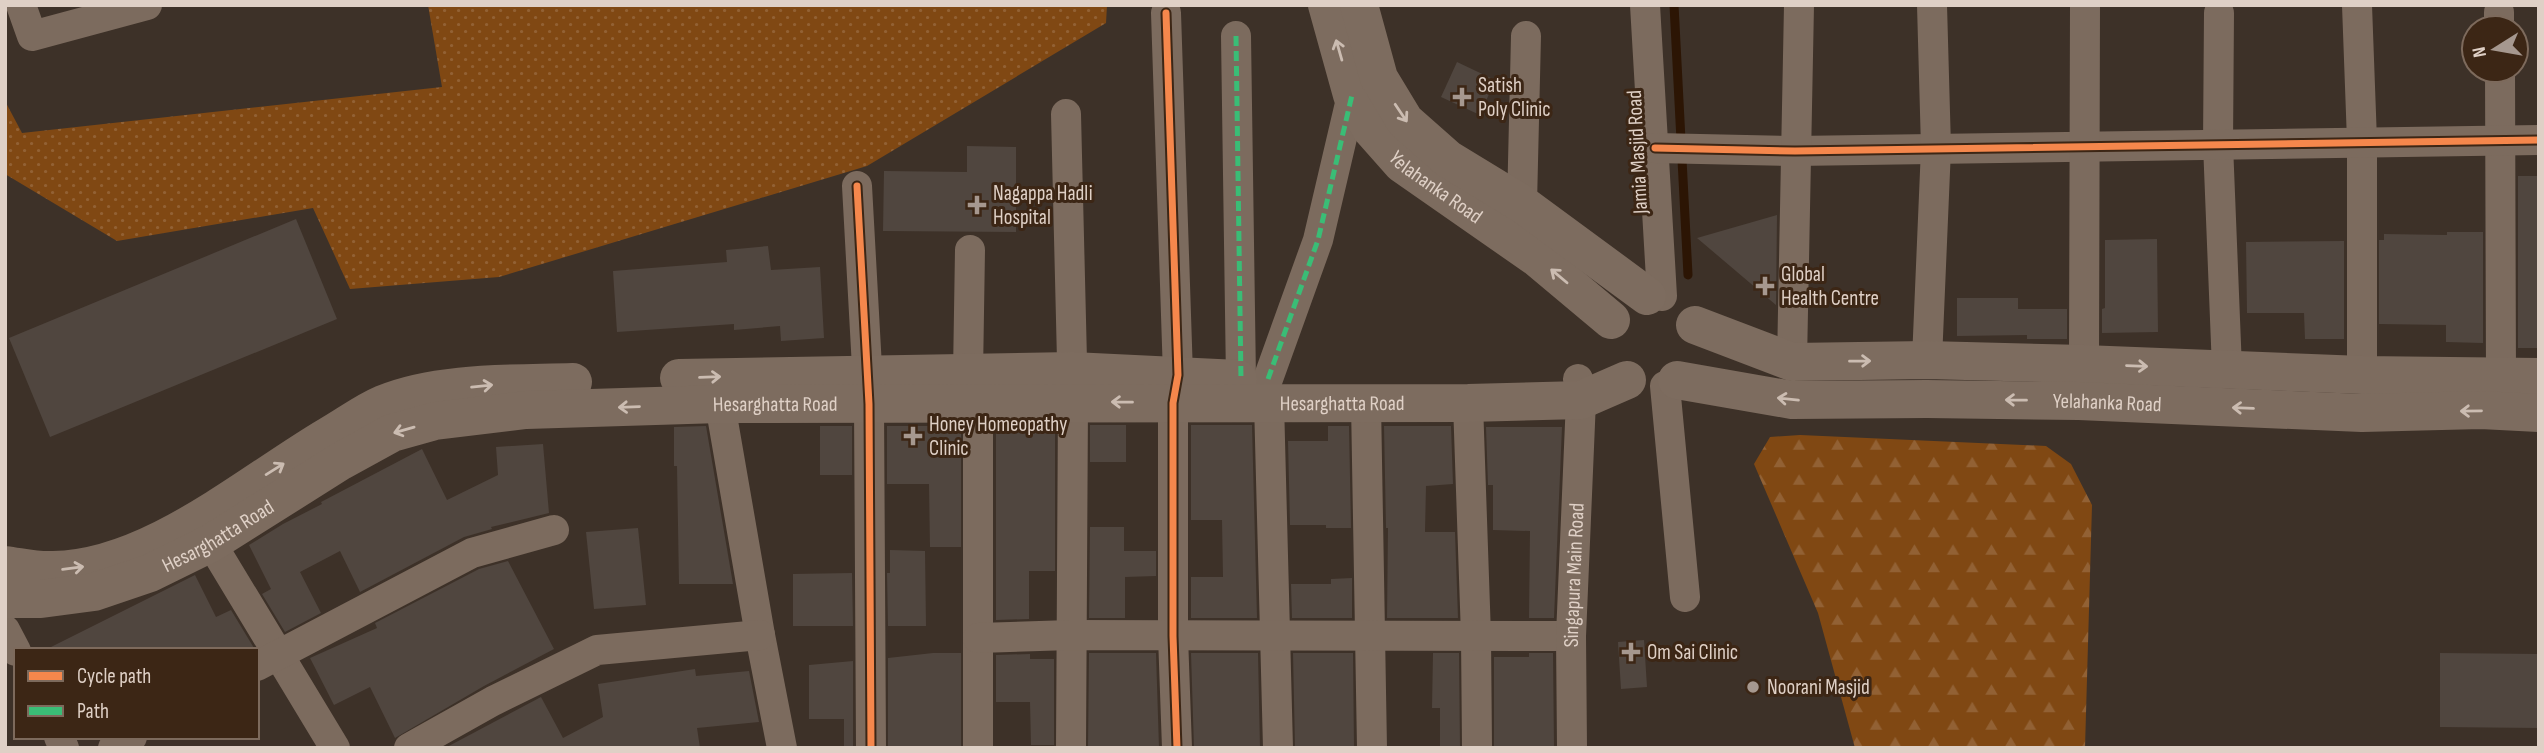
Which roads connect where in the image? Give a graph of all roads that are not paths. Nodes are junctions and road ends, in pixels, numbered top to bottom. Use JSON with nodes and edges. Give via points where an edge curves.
{"nodes":[{"id":1,"x":21,"y":5,"type":"edge"},
{"id":2,"x":147,"y":5,"type":"edge"},
{"id":3,"x":1327,"y":5,"type":"edge"},
{"id":4,"x":1359,"y":5,"type":"edge"},
{"id":5,"x":1645,"y":5,"type":"edge"},
{"id":6,"x":1799,"y":5,"type":"edge"},
{"id":7,"x":1932,"y":5,"type":"edge"},
{"id":8,"x":2085,"y":5,"type":"edge"},
{"id":9,"x":2357,"y":5,"type":"edge"},
{"id":10,"x":1167,"y":13,"type":"dead end"},
{"id":11,"x":2219,"y":13,"type":"dead end"},
{"id":12,"x":1236,"y":36,"type":"dead end"},
{"id":13,"x":1527,"y":36,"type":"dead end"},
{"id":14,"x":2500,"y":84,"type":"edge"},
{"id":15,"x":1352,"y":95,"type":"junction"},
{"id":16,"x":1066,"y":114,"type":"dead end"},
{"id":17,"x":2539,"y":140,"type":"edge"},
{"id":18,"x":2362,"y":141,"type":"junction"},
{"id":19,"x":2502,"y":141,"type":"junction"},
{"id":20,"x":2218,"y":144,"type":"junction"},
{"id":21,"x":2083,"y":147,"type":"junction"},
{"id":22,"x":1936,"y":148,"type":"junction"},
{"id":23,"x":1672,"y":149,"type":"junction"},
{"id":24,"x":1795,"y":150,"type":"junction"},
{"id":25,"x":857,"y":186,"type":"dead end"},
{"id":26,"x":1521,"y":204,"type":"junction"},
{"id":27,"x":970,"y":250,"type":"dead end"},
{"id":28,"x":1654,"y":296,"type":"junction"},
{"id":29,"x":1611,"y":320,"type":"junction"},
{"id":30,"x":1695,"y":325,"type":"junction"},
{"id":31,"x":1927,"y":360,"type":"junction"},
{"id":32,"x":1792,"y":362,"type":"junction"},
{"id":33,"x":2084,"y":364,"type":"junction"},
{"id":34,"x":2227,"y":369,"type":"junction"},
{"id":35,"x":1620,"y":372,"type":"junction"},
{"id":36,"x":2362,"y":374,"type":"junction"},
{"id":37,"x":2501,"y":377,"type":"junction"},
{"id":38,"x":2539,"y":377,"type":"edge"},
{"id":39,"x":1671,"y":383,"type":"junction"},
{"id":40,"x":1073,"y":387,"type":"junction"},
{"id":41,"x":1259,"y":387,"type":"junction"},
{"id":42,"x":868,"y":389,"type":"junction"},
{"id":43,"x":973,"y":389,"type":"junction"},
{"id":44,"x":1175,"y":389,"type":"junction"},
{"id":45,"x":1580,"y":390,"type":"junction"},
{"id":46,"x":1366,"y":403,"type":"junction"},
{"id":47,"x":1468,"y":403,"type":"junction"},
{"id":48,"x":720,"y":404,"type":"junction"},
{"id":49,"x":2539,"y":413,"type":"edge"},
{"id":50,"x":205,"y":530,"type":"junction"},
{"id":51,"x":554,"y":530,"type":"dead end"},
{"id":52,"x":5,"y":565,"type":"edge"},
{"id":53,"x":1685,"y":597,"type":"dead end"},
{"id":54,"x":5,"y":599,"type":"edge"},
{"id":55,"x":5,"y":630,"type":"edge"},
{"id":56,"x":760,"y":635,"type":"junction"},
{"id":57,"x":1071,"y":635,"type":"junction"},
{"id":58,"x":1173,"y":636,"type":"junction"},
{"id":59,"x":1275,"y":636,"type":"junction"},
{"id":60,"x":1369,"y":636,"type":"junction"},
{"id":61,"x":1476,"y":636,"type":"junction"},
{"id":62,"x":1571,"y":636,"type":"junction"},
{"id":63,"x":978,"y":638,"type":"junction"},
{"id":64,"x":14,"y":648,"type":"edge"},
{"id":65,"x":268,"y":660,"type":"edge"},
{"id":66,"x":335,"y":748,"type":"edge"},
{"id":67,"x":409,"y":748,"type":"edge"},
{"id":68,"x":782,"y":748,"type":"edge"},
{"id":69,"x":871,"y":748,"type":"edge"},
{"id":70,"x":978,"y":748,"type":"edge"},
{"id":71,"x":1071,"y":748,"type":"edge"},
{"id":72,"x":1177,"y":748,"type":"edge"},
{"id":73,"x":1278,"y":748,"type":"edge"},
{"id":74,"x":1371,"y":748,"type":"edge"},
{"id":75,"x":1477,"y":748,"type":"edge"},
{"id":76,"x":1572,"y":748,"type":"edge"}],
"edges":[{"from":1,"to":2,"type":"street","via":[[32,36]]},
{"from":15,"to":3,"type":"main road","name":"Yelahanka Road","one_way":true},
{"from":4,"to":26,"type":"main road","name":"Yelahanka Road","one_way":true,"via":[[1379,78],[1405,121],[1448,159]]},
{"from":5,"to":23,"type":"street","name":"Jamia Masjid Road"},
{"from":6,"to":24,"type":"street"},
{"from":7,"to":22,"type":"street"},
{"from":8,"to":21,"type":"street"},
{"from":9,"to":18,"type":"street"},
{"from":10,"to":44,"type":"street"},
{"from":11,"to":20,"type":"street"},
{"from":12,"to":41,"type":"street"},
{"from":13,"to":26,"type":"street"},
{"from":14,"to":19,"type":"street"},
{"from":29,"to":15,"type":"main road","name":"Yelahanka Road","one_way":true,"via":[[1537,258],[1402,164],[1371,129]]},
{"from":15,"to":41,"type":"street","via":[[1318,240]]},
{"from":16,"to":40,"type":"street"},
{"from":17,"to":19,"type":"street"},
{"from":18,"to":19,"type":"street"},
{"from":18,"to":20,"type":"street"},
{"from":18,"to":36,"type":"street"},
{"from":19,"to":37,"type":"street"},
{"from":20,"to":21,"type":"street"},
{"from":20,"to":34,"type":"street"},
{"from":21,"to":22,"type":"street"},
{"from":21,"to":33,"type":"street"},
{"from":22,"to":24,"type":"street"},
{"from":22,"to":31,"type":"street"},
{"from":23,"to":24,"type":"street"},
{"from":23,"to":28,"type":"street","name":"Jamia Masjid Road"},
{"from":24,"to":32,"type":"street"},
{"from":25,"to":42,"type":"street"},
{"from":26,"to":28,"type":"main road","name":"Yelahanka Road"},
{"from":27,"to":43,"type":"street"},
{"from":28,"to":29,"type":"main road","via":[[1631,300]]},
{"from":28,"to":30,"type":"main road","via":[[1682,307]]},
{"from":29,"to":35,"type":"main road","via":[[1606,346]]},
{"from":30,"to":32,"type":"main road","name":"Yelahanka Road"},
{"from":30,"to":39,"type":"main road","via":[[1695,356]]},
{"from":32,"to":31,"type":"main road","name":"Yelahanka Road","one_way":true},
{"from":31,"to":33,"type":"main road","name":"Yelahanka Road"},
{"from":33,"to":34,"type":"main road","name":"Yelahanka Road","one_way":true},
{"from":34,"to":36,"type":"main road","name":"Yelahanka Road"},
{"from":35,"to":39,"type":"main road","via":[[1652,387]]},
{"from":35,"to":45,"type":"main road","name":"Hesarghatta Road"},
{"from":36,"to":37,"type":"main road","name":"Yelahanka Road"},
{"from":37,"to":38,"type":"main road","name":"Yelahanka Road"},
{"from":49,"to":39,"type":"main road","name":"Yelahanka Road","one_way":true,"via":[[2362,413],[1969,399],[1792,400]]},
{"from":39,"to":53,"type":"street"},
{"from":40,"to":43,"type":"main road","name":"Hesarghatta Road"},
{"from":40,"to":44,"type":"main road","name":"Hesarghatta Road"},
{"from":40,"to":57,"type":"street"},
{"from":41,"to":44,"type":"main road","name":"Hesarghatta Road"},
{"from":41,"to":45,"type":"main road","name":"Hesarghatta Road","via":[[1457,382]]},
{"from":41,"to":46,"type":"main road","name":"Hesarghatta Road"},
{"from":41,"to":59,"type":"street"},
{"from":42,"to":43,"type":"main road","name":"Hesarghatta Road"},
{"from":42,"to":48,"type":"main road","name":"Hesarghatta Road"},
{"from":50,"to":42,"type":"main road","name":"Hesarghatta Road","one_way":true,"via":[[381,405],[416,393],[495,384]]},
{"from":42,"to":69,"type":"street"},
{"from":43,"to":63,"type":"street"},
{"from":44,"to":58,"type":"street"},
{"from":45,"to":47,"type":"main road","name":"Hesarghatta Road"},
{"from":45,"to":62,"type":"street","name":"Singapura Main Road"},
{"from":46,"to":47,"type":"main road","name":"Hesarghatta Road"},
{"from":46,"to":60,"type":"street"},
{"from":47,"to":61,"type":"street"},
{"from":48,"to":50,"type":"main road","name":"Hesarghatta Road","one_way":true,"via":[[526,410],[435,421],[392,433]]},
{"from":48,"to":56,"type":"street"},
{"from":52,"to":50,"type":"main road","name":"Hesarghatta Road","one_way":true,"via":[[53,570],[94,565]]},
{"from":50,"to":54,"type":"main road","name":"Hesarghatta Road","via":[[150,573],[94,592]]},
{"from":50,"to":65,"type":"street"},
{"from":51,"to":65,"type":"street","via":[[472,553]]},
{"from":55,"to":64,"type":"street"},
{"from":56,"to":67,"type":"street","via":[[597,650]]},
{"from":56,"to":68,"type":"street"},
{"from":57,"to":58,"type":"street"},
{"from":57,"to":63,"type":"street"},
{"from":57,"to":71,"type":"street"},
{"from":58,"to":59,"type":"street"},
{"from":58,"to":72,"type":"street"},
{"from":59,"to":60,"type":"street"},
{"from":59,"to":73,"type":"street"},
{"from":60,"to":61,"type":"street"},
{"from":60,"to":74,"type":"street"},
{"from":61,"to":62,"type":"street"},
{"from":61,"to":75,"type":"street"},
{"from":62,"to":76,"type":"street","name":"Singapura Main Road"},
{"from":63,"to":70,"type":"street"},
{"from":65,"to":66,"type":"street"}]}
